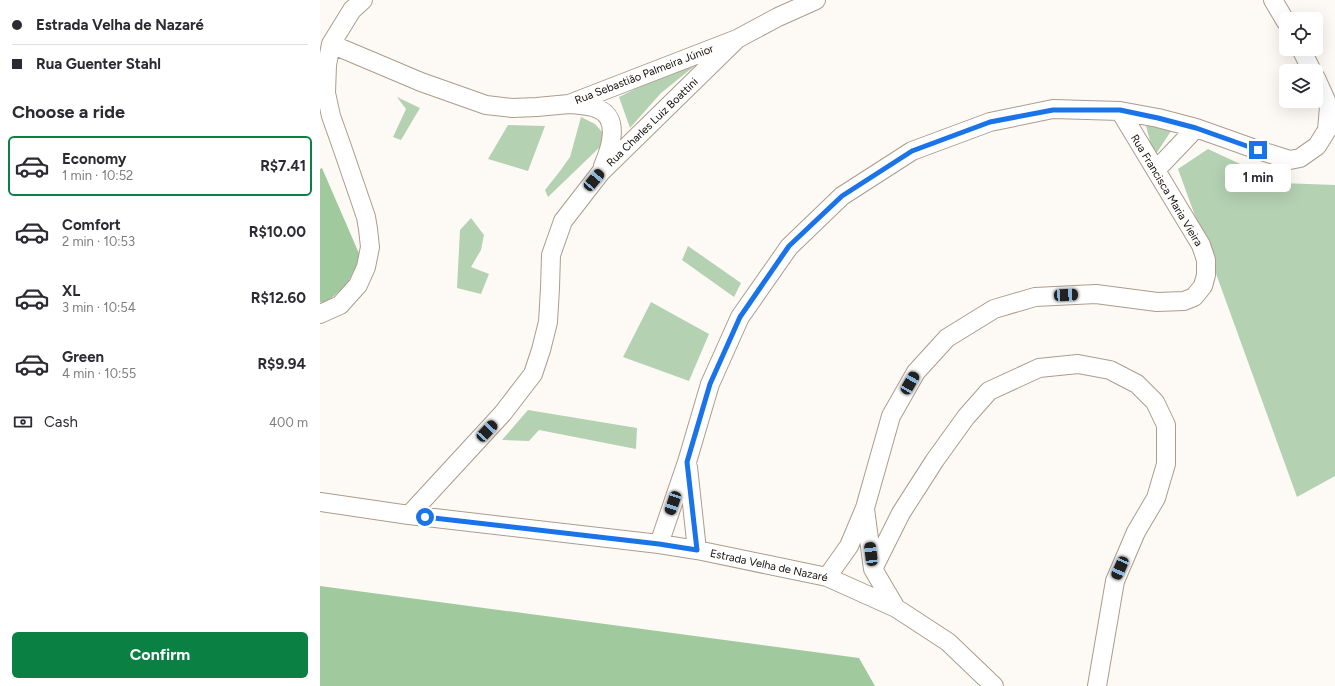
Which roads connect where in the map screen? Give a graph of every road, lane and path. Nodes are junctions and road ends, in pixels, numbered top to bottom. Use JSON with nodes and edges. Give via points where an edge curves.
{"nodes":[{"id":1,"x":363,"y":0,"type":"edge"},
{"id":2,"x":816,"y":0,"type":"edge"},
{"id":3,"x":1272,"y":0,"type":"edge"},
{"id":4,"x":1280,"y":12,"type":"edge"},
{"id":5,"x":737,"y":39,"type":"junction"},
{"id":6,"x":330,"y":44,"type":"junction"},
{"id":7,"x":1323,"y":94,"type":"edge"},
{"id":8,"x":569,"y":104,"type":"junction"},
{"id":9,"x":1120,"y":110,"type":"junction"},
{"id":10,"x":1196,"y":128,"type":"junction"},
{"id":11,"x":1156,"y":170,"type":"junction"},
{"id":12,"x":601,"y":172,"type":"junction"},
{"id":13,"x":320,"y":314,"type":"edge"},
{"id":14,"x":687,"y":462,"type":"junction"},
{"id":15,"x":320,"y":502,"type":"edge"},
{"id":16,"x":865,"y":508,"type":"junction"},
{"id":17,"x":409,"y":515,"type":"junction"},
{"id":18,"x":659,"y":544,"type":"junction"},
{"id":19,"x":697,"y":550,"type":"junction"},
{"id":20,"x":873,"y":569,"type":"junction"},
{"id":21,"x":827,"y":577,"type":"junction"},
{"id":22,"x":896,"y":608,"type":"junction"},
{"id":23,"x":994,"y":686,"type":"edge"},
{"id":24,"x":1097,"y":686,"type":"edge"}],
"edges":[{"from":1,"to":6,"type":"street","via":[[352,10]]},
{"from":2,"to":5,"type":"street","name":"Rua Sebastião Palmeira Júnior"},
{"from":3,"to":4,"type":"street"},
{"from":5,"to":8,"type":"street","name":"Rua Sebastião Palmeira Júnior"},
{"from":5,"to":12,"type":"street","name":"Rua Charles Luiz Boattini"},
{"from":6,"to":8,"type":"street","name":"Rua Sebastião Palmeira Júnior","via":[[421,82],[486,105],[512,108]]},
{"from":6,"to":13,"type":"street","via":[[326,93],[331,116],[366,217],[370,247],[366,267],[358,285],[340,305]]},
{"from":7,"to":10,"type":"street","via":[[1329,108],[1327,130],[1317,146],[1300,158],[1290,160]]},
{"from":8,"to":12,"type":"street","via":[[599,109],[611,123],[612,141]]},
{"from":9,"to":10,"type":"street"},
{"from":9,"to":11,"type":"street","name":"Rua Francisca Maria Vieira"},
{"from":9,"to":14,"type":"street","via":[[1053,110],[990,122],[912,151],[842,196],[789,246],[740,317],[710,384]]},
{"from":10,"to":11,"type":"street"},
{"from":11,"to":16,"type":"street","name":"Rua Francisca Maria Vieira","via":[[1194,232],[1206,260],[1203,286],[1194,297],[1184,301],[1157,302],[1096,294],[1035,297],[994,309],[947,338],[916,372],[891,416]]},
{"from":12,"to":17,"type":"street","name":"Rua Charles Luiz Boattini","via":[[564,221],[550,255],[548,322],[533,374],[504,413]]},
{"from":14,"to":18,"type":"street"},
{"from":14,"to":19,"type":"street"},
{"from":15,"to":17,"type":"street","name":"Estrada Velha de Nazaré"},
{"from":16,"to":20,"type":"street","name":"Rua Francisca Maria Vieira"},
{"from":16,"to":21,"type":"street","name":"Rua Francisca Maria Vieira","via":[[849,546]]},
{"from":17,"to":18,"type":"street","name":"Estrada Velha de Nazaré"},
{"from":18,"to":19,"type":"street","name":"Estrada Velha de Nazaré"},
{"from":19,"to":21,"type":"street","name":"Estrada Velha de Nazaré"},
{"from":20,"to":22,"type":"street","name":"Rua Francisca Maria Vieira"},
{"from":20,"to":24,"type":"street","via":[[901,513],[966,417],[989,391],[1039,368],[1078,364],[1110,370],[1137,384],[1155,402],[1166,425],[1166,464],[1156,498],[1136,532],[1115,581]]},
{"from":21,"to":22,"type":"street","name":"Estrada Velha de Nazaré"},
{"from":22,"to":23,"type":"street","name":"Estrada Velha de Nazaré","via":[[948,642]]}]}
